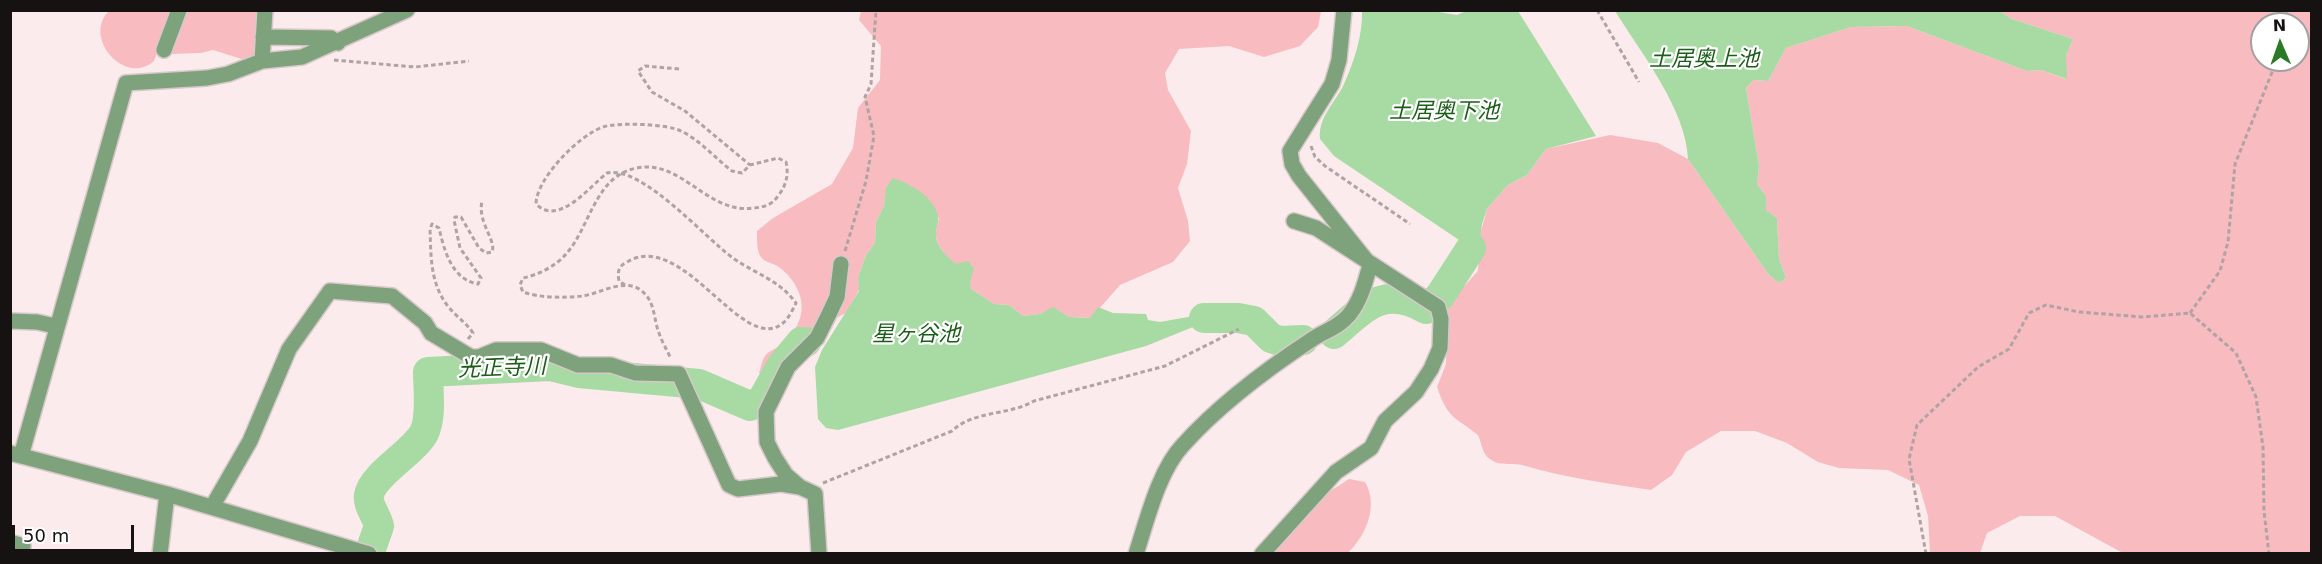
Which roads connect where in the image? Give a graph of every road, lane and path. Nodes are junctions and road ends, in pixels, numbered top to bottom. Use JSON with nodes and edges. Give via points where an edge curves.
{"nodes":[{"id":1,"x":179,"y":10,"type":"edge"},
{"id":2,"x":266,"y":10,"type":"edge"},
{"id":3,"x":406,"y":10,"type":"edge"},
{"id":4,"x":876,"y":10,"type":"edge"},
{"id":5,"x":1344,"y":10,"type":"edge"},
{"id":6,"x":1597,"y":10,"type":"edge"},
{"id":7,"x":263,"y":37,"type":"junction"},
{"id":8,"x":338,"y":43,"type":"junction"},
{"id":9,"x":164,"y":50,"type":"dead end"},
{"id":10,"x":302,"y":57,"type":"junction"},
{"id":11,"x":262,"y":61,"type":"junction"},
{"id":12,"x":469,"y":61,"type":"dead end"},
{"id":13,"x":679,"y":69,"type":"dead end"},
{"id":14,"x":2272,"y":72,"type":"edge"},
{"id":15,"x":1639,"y":82,"type":"dead end"},
{"id":16,"x":1310,"y":117,"type":"junction"},
{"id":17,"x":750,"y":165,"type":"junction"},
{"id":18,"x":625,"y":173,"type":"junction"},
{"id":19,"x":482,"y":201,"type":"dead end"},
{"id":20,"x":1294,"y":221,"type":"dead end"},
{"id":21,"x":1410,"y":224,"type":"dead end"},
{"id":22,"x":842,"y":264,"type":"joint"},
{"id":23,"x":1370,"y":265,"type":"junction"},
{"id":24,"x":625,"y":285,"type":"junction"},
{"id":25,"x":2190,"y":313,"type":"junction"},
{"id":26,"x":10,"y":321,"type":"edge"},
{"id":27,"x":55,"y":326,"type":"junction"},
{"id":28,"x":1239,"y":329,"type":"dead end"},
{"id":29,"x":461,"y":336,"type":"dead end"},
{"id":30,"x":679,"y":374,"type":"junction"},
{"id":31,"x":13,"y":454,"type":"edge"},
{"id":32,"x":806,"y":489,"type":"junction"},
{"id":33,"x":167,"y":494,"type":"junction"},
{"id":34,"x":212,"y":507,"type":"junction"},
{"id":35,"x":160,"y":554,"type":"edge"},
{"id":36,"x":369,"y":554,"type":"edge"},
{"id":37,"x":819,"y":554,"type":"edge"},
{"id":38,"x":1136,"y":554,"type":"edge"},
{"id":39,"x":1262,"y":554,"type":"edge"},
{"id":40,"x":1926,"y":554,"type":"edge"},
{"id":41,"x":2269,"y":554,"type":"edge"}],
"edges":[{"from":1,"to":9,"type":"street"},
{"from":2,"to":7,"type":"street"},
{"from":3,"to":8,"type":"street"},
{"from":4,"to":22,"type":"path","via":[[871,84],[865,97],[874,136],[866,181]]},
{"from":5,"to":16,"type":"street","via":[[1339,60],[1332,84]]},
{"from":6,"to":15,"type":"path"},
{"from":7,"to":8,"type":"street","via":[[332,38]]},
{"from":7,"to":11,"type":"street"},
{"from":8,"to":10,"type":"street"},
{"from":10,"to":11,"type":"street"},
{"from":10,"to":12,"type":"path","via":[[415,67]]},
{"from":11,"to":27,"type":"street","via":[[207,78],[126,83]]},
{"from":13,"to":17,"type":"path","via":[[645,66],[638,71],[652,92],[685,111]]},
{"from":14,"to":25,"type":"path","via":[[2235,164],[2228,242],[2220,271]]},
{"from":16,"to":21,"type":"path","via":[[1310,142],[1325,166]]},
{"from":16,"to":23,"type":"street","via":[[1290,151],[1292,164]]},
{"from":17,"to":18,"type":"path","via":[[778,158],[786,162],[785,185],[766,206],[730,208],[660,169],[635,168]]},
{"from":17,"to":18,"type":"path","via":[[742,173],[732,171],[682,131],[670,127],[606,126],[594,130],[550,171],[540,183],[536,204],[551,211],[561,208],[586,194],[607,173]]},
{"from":18,"to":24,"type":"path","via":[[602,192],[566,254],[546,269],[523,278],[520,285],[523,292],[544,296],[583,296]]},
{"from":18,"to":24,"type":"path","via":[[667,200],[733,258],[784,287],[796,303],[783,323],[767,328],[744,320],[663,257],[649,255],[620,266],[619,281]]},
{"from":19,"to":29,"type":"path","via":[[483,225],[493,243],[492,252],[479,248],[461,217],[454,220],[460,248],[481,278],[478,284],[458,273],[446,256],[439,228],[432,224],[430,229],[436,286],[473,333],[468,339]]},
{"from":20,"to":23,"type":"street","via":[[1316,228]]},
{"from":22,"to":32,"type":"street","via":[[837,297],[817,338],[788,367],[766,412],[767,442],[786,475]]},
{"from":23,"to":38,"type":"street","via":[[1360,298],[1348,316],[1253,382],[1169,462]]},
{"from":23,"to":39,"type":"street","via":[[1431,303],[1441,319],[1440,348],[1416,392],[1385,421],[1371,448],[1335,472]]},
{"from":24,"to":30,"type":"path","via":[[646,294],[659,334]]},
{"from":25,"to":40,"type":"path","via":[[2143,316],[2079,312],[2046,305],[2029,313],[2009,349],[1978,367],[1917,425],[1909,459]]},
{"from":25,"to":41,"type":"path","via":[[2236,353],[2256,397],[2264,447]]},
{"from":26,"to":27,"type":"street"},
{"from":27,"to":31,"type":"street"},
{"from":28,"to":32,"type":"path","via":[[1165,366],[962,421],[952,431]]},
{"from":30,"to":32,"type":"street","via":[[729,485],[738,489],[781,484]]},
{"from":30,"to":34,"type":"street","via":[[578,365],[541,350],[496,350],[471,357],[430,333],[425,323],[392,296],[330,291],[289,348],[250,441]]},
{"from":31,"to":33,"type":"street"},
{"from":32,"to":37,"type":"street","via":[[816,500]]},
{"from":33,"to":34,"type":"street"},
{"from":33,"to":35,"type":"street"},
{"from":34,"to":36,"type":"street"}]}
